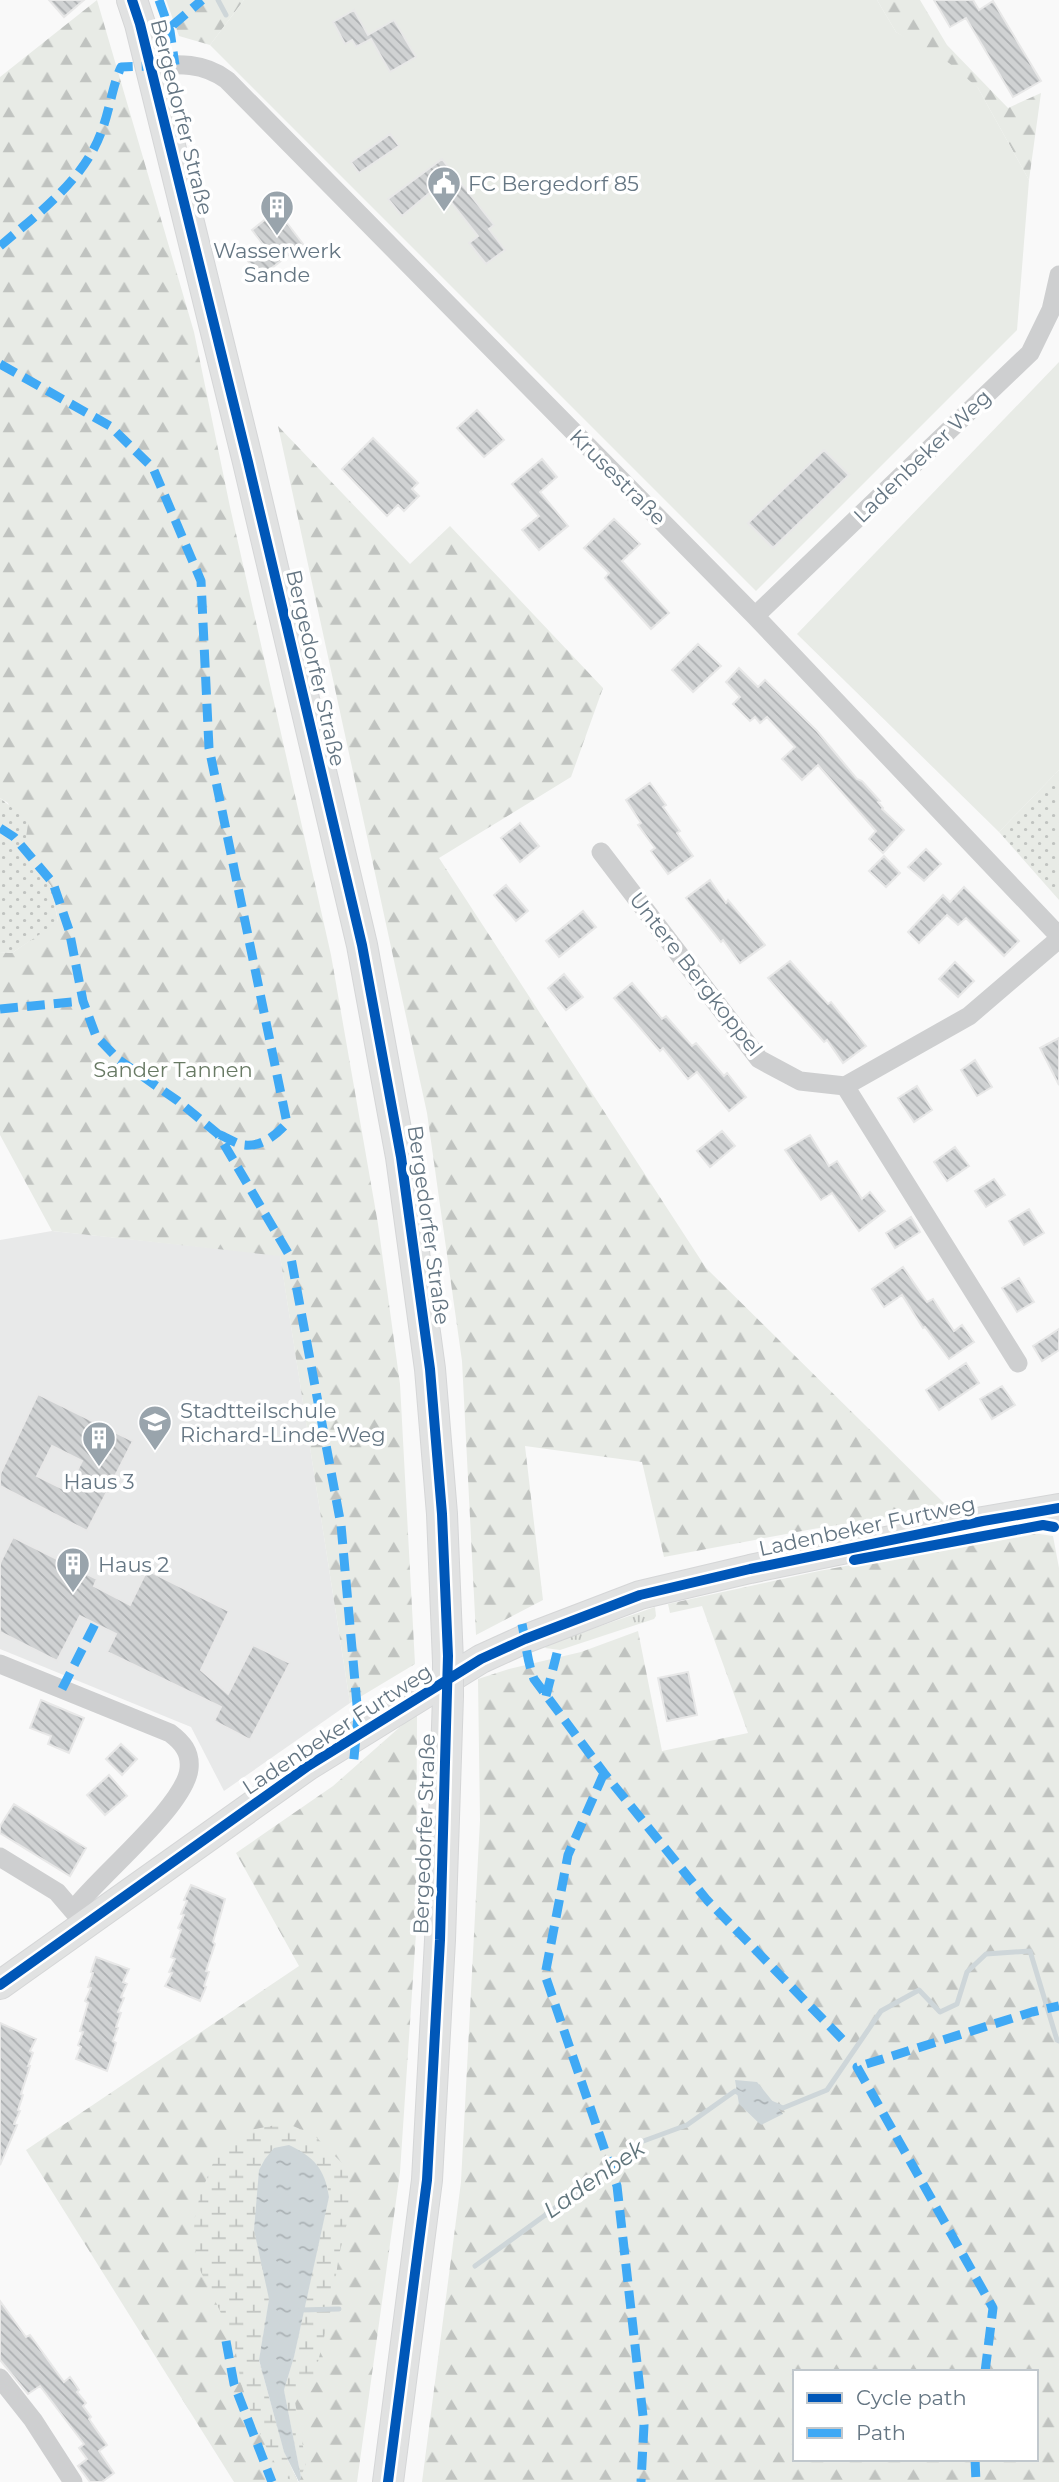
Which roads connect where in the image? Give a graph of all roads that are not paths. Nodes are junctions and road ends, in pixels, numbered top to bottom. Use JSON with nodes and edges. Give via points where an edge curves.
{"nodes":[{"id":1,"x":132,"y":0,"type":"edge"},
{"id":2,"x":150,"y":66,"type":"junction"},
{"id":3,"x":1059,"y":275,"type":"edge"},
{"id":4,"x":755,"y":616,"type":"junction"},
{"id":5,"x":601,"y":852,"type":"dead end"},
{"id":6,"x":1059,"y":938,"type":"edge"},
{"id":7,"x":845,"y":1086,"type":"junction"},
{"id":8,"x":1018,"y":1363,"type":"dead end"},
{"id":9,"x":1059,"y":1508,"type":"edge"},
{"id":10,"x":0,"y":1664,"type":"edge"},
{"id":11,"x":441,"y":1684,"type":"junction"},
{"id":12,"x":0,"y":1857,"type":"edge"},
{"id":13,"x":79,"y":1918,"type":"junction"},
{"id":14,"x":0,"y":1985,"type":"edge"},
{"id":15,"x":0,"y":2378,"type":"edge"},
{"id":16,"x":73,"y":2482,"type":"edge"},
{"id":17,"x":388,"y":2482,"type":"edge"}],
"edges":[{"from":1,"to":2,"type":"main road","name":"Bergedorfer Straße"},
{"from":2,"to":4,"type":"street","name":"Krusestraße","via":[[191,65],[226,80]]},
{"from":2,"to":11,"type":"main road","name":"Bergedorfer Straße","via":[[362,945],[401,1157],[430,1369],[442,1514]]},
{"from":3,"to":4,"type":"street","name":"Ladenbeker Weg","via":[[1051,310],[1030,353]]},
{"from":4,"to":6,"type":"street","name":"Krusestraße"},
{"from":5,"to":7,"type":"street","name":"Untere Bergkoppel","via":[[759,1059],[800,1081]]},
{"from":6,"to":7,"type":"street","via":[[969,1016]]},
{"from":7,"to":8,"type":"street"},
{"from":9,"to":11,"type":"street","name":"Ladenbeker Furtweg","via":[[640,1595],[525,1639]]},
{"from":10,"to":13,"type":"street","via":[[170,1733],[188,1754],[189,1769],[180,1791]]},
{"from":11,"to":13,"type":"street","name":"Ladenbeker Furtweg"},
{"from":11,"to":17,"type":"main road","name":"Bergedorfer Straße","via":[[440,1940],[427,2180]]},
{"from":12,"to":13,"type":"street","via":[[57,1892]]},
{"from":13,"to":14,"type":"street","name":"Ladenbeker Furtweg"},
{"from":15,"to":16,"type":"street"}]}
